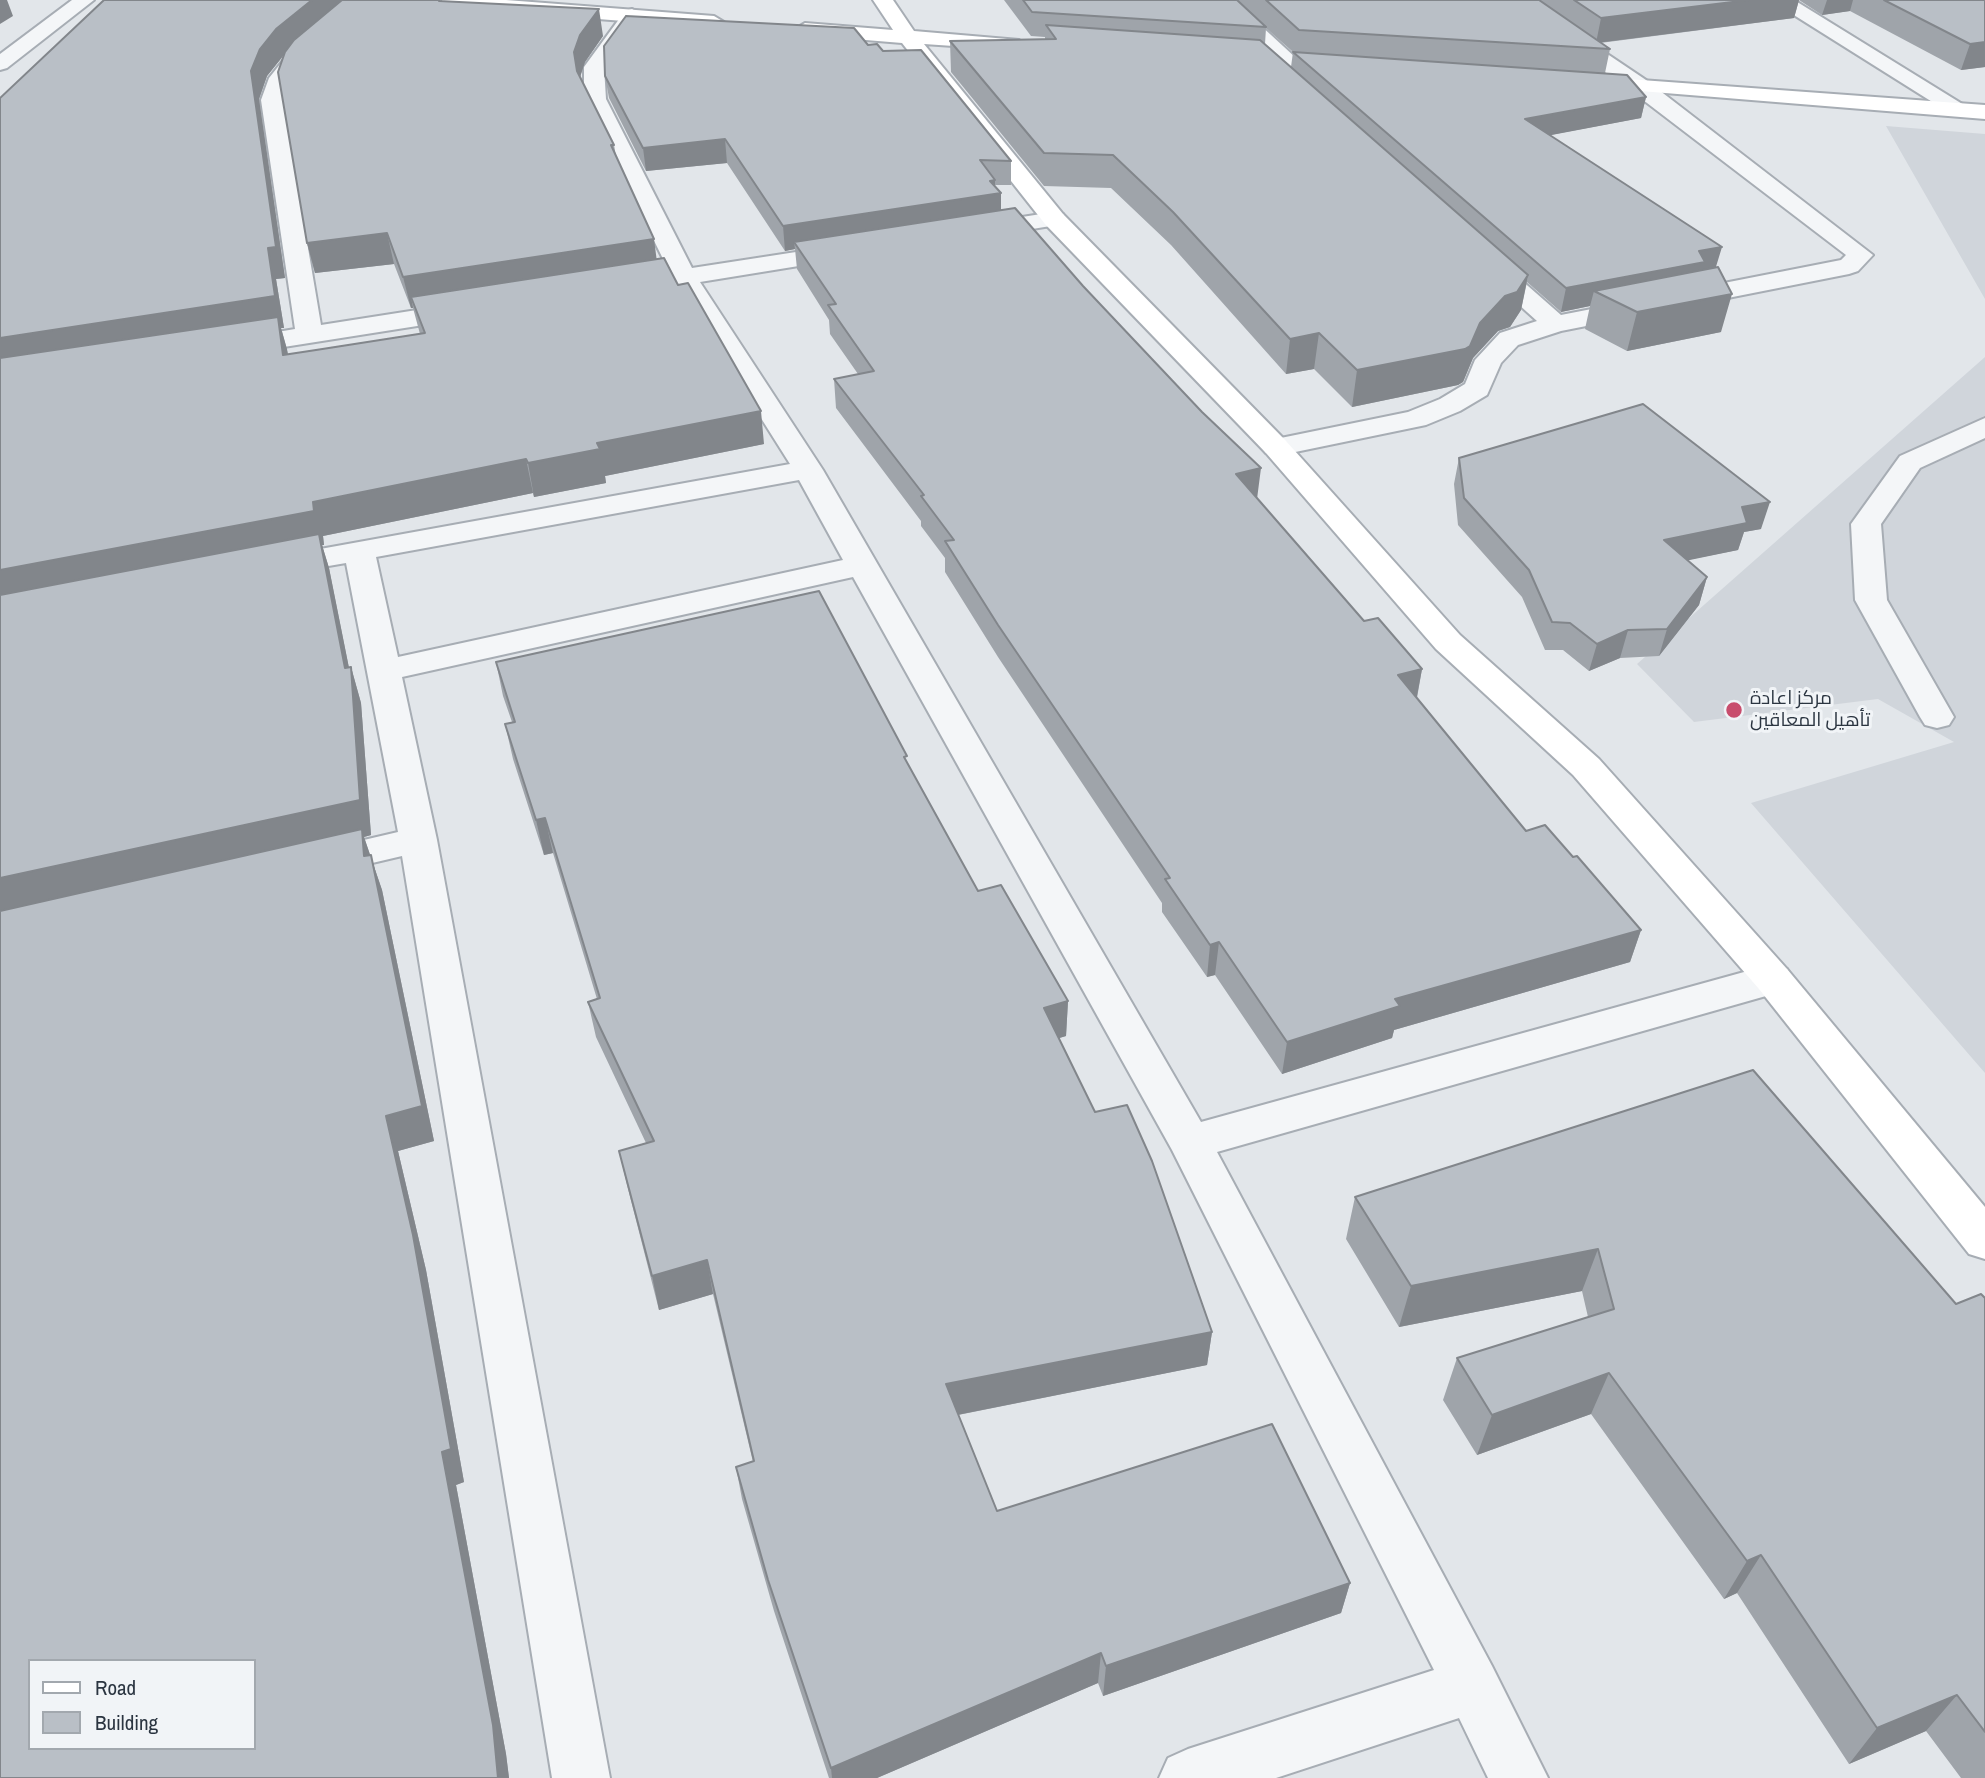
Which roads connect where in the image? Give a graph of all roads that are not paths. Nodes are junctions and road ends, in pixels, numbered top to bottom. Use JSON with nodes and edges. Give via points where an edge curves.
{"nodes":[{"id":1,"x":84,"y":0,"type":"edge"},
{"id":2,"x":366,"y":0,"type":"edge"},
{"id":3,"x":430,"y":0,"type":"edge"},
{"id":4,"x":883,"y":0,"type":"edge"},
{"id":5,"x":1222,"y":0,"type":"edge"},
{"id":6,"x":1514,"y":0,"type":"edge"},
{"id":7,"x":1780,"y":0,"type":"edge"},
{"id":8,"x":519,"y":3,"type":"edge"},
{"id":9,"x":632,"y":15,"type":"junction"},
{"id":10,"x":742,"y":24,"type":"edge"},
{"id":11,"x":784,"y":27,"type":"edge"},
{"id":12,"x":908,"y":37,"type":"junction"},
{"id":13,"x":1031,"y":46,"type":"edge"},
{"id":14,"x":1289,"y":62,"type":"junction"},
{"id":15,"x":0,"y":64,"type":"edge"},
{"id":16,"x":1316,"y":64,"type":"edge"},
{"id":17,"x":1571,"y":81,"type":"edge"},
{"id":18,"x":1638,"y":85,"type":"junction"},
{"id":19,"x":1293,"y":88,"type":"edge"},
{"id":20,"x":1961,"y":110,"type":"junction"},
{"id":21,"x":1985,"y":112,"type":"edge"},
{"id":22,"x":1054,"y":219,"type":"junction"},
{"id":23,"x":958,"y":234,"type":"edge"},
{"id":24,"x":1464,"y":242,"type":"edge"},
{"id":25,"x":876,"y":247,"type":"edge"},
{"id":26,"x":684,"y":276,"type":"junction"},
{"id":27,"x":643,"y":282,"type":"edge"},
{"id":28,"x":496,"y":306,"type":"edge"},
{"id":29,"x":1555,"y":324,"type":"junction"},
{"id":30,"x":309,"y":335,"type":"junction"},
{"id":31,"x":202,"y":352,"type":"edge"},
{"id":32,"x":1985,"y":427,"type":"edge"},
{"id":33,"x":1276,"y":447,"type":"junction"},
{"id":34,"x":808,"y":470,"type":"junction"},
{"id":35,"x":359,"y":550,"type":"junction"},
{"id":36,"x":862,"y":565,"type":"junction"},
{"id":37,"x":253,"y":571,"type":"edge"},
{"id":38,"x":383,"y":671,"type":"junction"},
{"id":39,"x":1937,"y":717,"type":"dead end"},
{"id":40,"x":418,"y":840,"type":"junction"},
{"id":41,"x":283,"y":870,"type":"edge"},
{"id":42,"x":1773,"y":979,"type":"junction"},
{"id":43,"x":1190,"y":1142,"type":"junction"},
{"id":44,"x":1985,"y":1240,"type":"edge"},
{"id":45,"x":1472,"y":1686,"type":"junction"},
{"id":46,"x":581,"y":1778,"type":"edge"},
{"id":47,"x":1188,"y":1778,"type":"edge"},
{"id":48,"x":1519,"y":1778,"type":"edge"}],
"edges":[{"from":1,"to":15,"type":"street"},
{"from":2,"to":30,"type":"street","via":[[292,62],[272,100]]},
{"from":3,"to":8,"type":"street"},
{"from":4,"to":12,"type":"street"},
{"from":5,"to":14,"type":"street"},
{"from":6,"to":18,"type":"street"},
{"from":7,"to":20,"type":"street"},
{"from":8,"to":9,"type":"street"},
{"from":9,"to":10,"type":"street"},
{"from":9,"to":26,"type":"street","via":[[594,67],[595,99]]},
{"from":11,"to":12,"type":"street"},
{"from":12,"to":13,"type":"street"},
{"from":12,"to":22,"type":"street"},
{"from":14,"to":16,"type":"street"},
{"from":14,"to":19,"type":"street","via":[[1262,61]]},
{"from":17,"to":18,"type":"street"},
{"from":18,"to":20,"type":"street"},
{"from":18,"to":29,"type":"street","via":[[1861,255],[1849,266]]},
{"from":20,"to":21,"type":"street"},
{"from":22,"to":23,"type":"street"},
{"from":22,"to":33,"type":"street"},
{"from":24,"to":29,"type":"street"},
{"from":25,"to":26,"type":"street"},
{"from":26,"to":27,"type":"street"},
{"from":26,"to":34,"type":"street"},
{"from":28,"to":30,"type":"street"},
{"from":29,"to":33,"type":"street","via":[[1508,340],[1489,360],[1477,389],[1450,405],[1416,419]]},
{"from":30,"to":31,"type":"street"},
{"from":32,"to":39,"type":"street","via":[[1910,462],[1866,524],[1871,600]]},
{"from":33,"to":42,"type":"street","via":[[1448,642],[1586,767]]},
{"from":34,"to":35,"type":"street"},
{"from":34,"to":36,"type":"street"},
{"from":35,"to":37,"type":"street"},
{"from":35,"to":38,"type":"street"},
{"from":36,"to":38,"type":"street"},
{"from":36,"to":43,"type":"street"},
{"from":38,"to":40,"type":"street"},
{"from":40,"to":41,"type":"street"},
{"from":40,"to":46,"type":"street"},
{"from":42,"to":43,"type":"street"},
{"from":42,"to":44,"type":"street"},
{"from":43,"to":45,"type":"street"},
{"from":45,"to":47,"type":"street"},
{"from":45,"to":48,"type":"street"}]}
